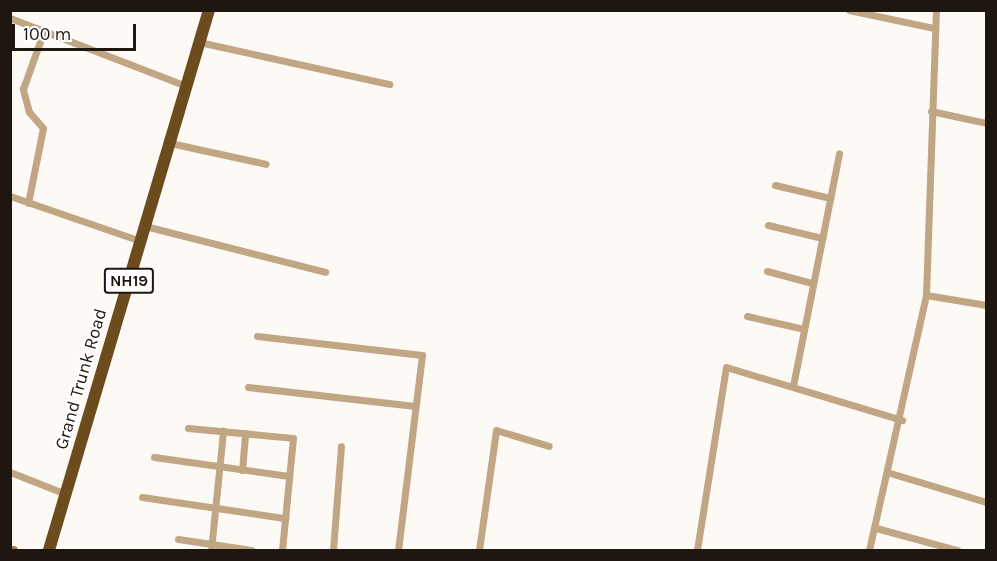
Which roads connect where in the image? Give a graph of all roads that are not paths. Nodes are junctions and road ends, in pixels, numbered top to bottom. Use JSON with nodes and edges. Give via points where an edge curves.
{"nodes":[{"id":1,"x":209,"y":10,"type":"edge"},
{"id":2,"x":849,"y":10,"type":"edge"},
{"id":3,"x":936,"y":10,"type":"edge"},
{"id":4,"x":10,"y":18,"type":"edge"},
{"id":5,"x":934,"y":28,"type":"junction"},
{"id":6,"x":43,"y":33,"type":"junction"},
{"id":7,"x":200,"y":42,"type":"junction"},
{"id":8,"x":389,"y":84,"type":"dead end"},
{"id":9,"x":186,"y":86,"type":"junction"},
{"id":10,"x":931,"y":111,"type":"junction"},
{"id":11,"x":987,"y":123,"type":"edge"},
{"id":12,"x":170,"y":143,"type":"junction"},
{"id":13,"x":839,"y":153,"type":"dead end"},
{"id":14,"x":266,"y":164,"type":"dead end"},
{"id":15,"x":775,"y":184,"type":"dead end"},
{"id":16,"x":10,"y":196,"type":"edge"},
{"id":17,"x":830,"y":198,"type":"junction"},
{"id":18,"x":28,"y":203,"type":"junction"},
{"id":19,"x":768,"y":225,"type":"dead end"},
{"id":20,"x":145,"y":226,"type":"junction"},
{"id":21,"x":822,"y":238,"type":"junction"},
{"id":22,"x":141,"y":241,"type":"junction"},
{"id":23,"x":325,"y":272,"type":"dead end"},
{"id":24,"x":767,"y":272,"type":"dead end"},
{"id":25,"x":812,"y":283,"type":"junction"},
{"id":26,"x":926,"y":295,"type":"junction"},
{"id":27,"x":987,"y":305,"type":"edge"},
{"id":28,"x":747,"y":316,"type":"dead end"},
{"id":29,"x":804,"y":329,"type":"junction"},
{"id":30,"x":257,"y":336,"type":"dead end"},
{"id":31,"x":793,"y":386,"type":"junction"},
{"id":32,"x":248,"y":387,"type":"dead end"},
{"id":33,"x":415,"y":406,"type":"junction"},
{"id":34,"x":902,"y":420,"type":"junction"},
{"id":35,"x":188,"y":428,"type":"dead end"},
{"id":36,"x":223,"y":431,"type":"junction"},
{"id":37,"x":245,"y":433,"type":"junction"},
{"id":38,"x":549,"y":446,"type":"dead end"},
{"id":39,"x":341,"y":447,"type":"dead end"},
{"id":40,"x":154,"y":458,"type":"dead end"},
{"id":41,"x":220,"y":467,"type":"junction"},
{"id":42,"x":242,"y":470,"type":"junction"},
{"id":43,"x":10,"y":472,"type":"edge"},
{"id":44,"x":890,"y":473,"type":"junction"},
{"id":45,"x":289,"y":476,"type":"junction"},
{"id":46,"x":66,"y":494,"type":"junction"},
{"id":47,"x":142,"y":497,"type":"dead end"},
{"id":48,"x":987,"y":502,"type":"edge"},
{"id":49,"x":216,"y":508,"type":"junction"},
{"id":50,"x":285,"y":518,"type":"junction"},
{"id":51,"x":876,"y":528,"type":"junction"},
{"id":52,"x":178,"y":539,"type":"dead end"},
{"id":53,"x":212,"y":548,"type":"edge"},
{"id":54,"x":49,"y":550,"type":"edge"},
{"id":55,"x":251,"y":550,"type":"edge"},
{"id":56,"x":282,"y":550,"type":"edge"},
{"id":57,"x":333,"y":550,"type":"edge"},
{"id":58,"x":398,"y":550,"type":"edge"},
{"id":59,"x":479,"y":550,"type":"edge"},
{"id":60,"x":698,"y":550,"type":"edge"},
{"id":61,"x":869,"y":550,"type":"edge"},
{"id":62,"x":957,"y":550,"type":"edge"}],
"edges":[{"from":1,"to":7,"type":"highway","name":"Grand Trunk Road","number":"NH19"},
{"from":2,"to":5,"type":"street"},
{"from":3,"to":5,"type":"street"},
{"from":4,"to":6,"type":"street"},
{"from":5,"to":10,"type":"street"},
{"from":6,"to":9,"type":"street"},
{"from":6,"to":18,"type":"street","via":[[23,89],[28,112],[43,128]]},
{"from":7,"to":8,"type":"street","via":[[352,71]]},
{"from":7,"to":9,"type":"highway","name":"Grand Trunk Road","number":"NH19"},
{"from":9,"to":12,"type":"highway","name":"Grand Trunk Road","number":"NH19"},
{"from":10,"to":11,"type":"street"},
{"from":10,"to":26,"type":"street"},
{"from":12,"to":14,"type":"street"},
{"from":12,"to":20,"type":"highway","name":"Grand Trunk Road","number":"NH19"},
{"from":13,"to":17,"type":"street"},
{"from":15,"to":17,"type":"street"},
{"from":16,"to":18,"type":"street"},
{"from":17,"to":21,"type":"street"},
{"from":18,"to":22,"type":"street"},
{"from":19,"to":21,"type":"street"},
{"from":20,"to":22,"type":"highway","name":"Grand Trunk Road","number":"NH19"},
{"from":20,"to":23,"type":"street"},
{"from":21,"to":25,"type":"street"},
{"from":22,"to":46,"type":"highway","name":"Grand Trunk Road","number":"NH19"},
{"from":24,"to":25,"type":"street"},
{"from":25,"to":29,"type":"street"},
{"from":26,"to":27,"type":"street"},
{"from":26,"to":34,"type":"street"},
{"from":28,"to":29,"type":"street"},
{"from":29,"to":31,"type":"street"},
{"from":30,"to":33,"type":"street","via":[[422,355]]},
{"from":31,"to":34,"type":"street"},
{"from":31,"to":60,"type":"street","via":[[726,367]]},
{"from":32,"to":33,"type":"street"},
{"from":33,"to":58,"type":"street"},
{"from":34,"to":44,"type":"street"},
{"from":35,"to":36,"type":"street"},
{"from":36,"to":37,"type":"street"},
{"from":36,"to":41,"type":"street"},
{"from":37,"to":42,"type":"street"},
{"from":37,"to":45,"type":"street","via":[[293,438]]},
{"from":38,"to":59,"type":"street","via":[[496,430]]},
{"from":39,"to":57,"type":"street"},
{"from":40,"to":41,"type":"street"},
{"from":41,"to":42,"type":"street"},
{"from":41,"to":49,"type":"street"},
{"from":42,"to":45,"type":"street"},
{"from":43,"to":46,"type":"street"},
{"from":44,"to":48,"type":"street"},
{"from":44,"to":51,"type":"street"},
{"from":45,"to":50,"type":"street"},
{"from":46,"to":54,"type":"highway","name":"Grand Trunk Road","number":"NH19"},
{"from":47,"to":49,"type":"street"},
{"from":49,"to":50,"type":"street"},
{"from":49,"to":53,"type":"street"},
{"from":50,"to":56,"type":"street"},
{"from":51,"to":61,"type":"street"},
{"from":51,"to":62,"type":"street"},
{"from":52,"to":53,"type":"street"},
{"from":53,"to":55,"type":"street"}]}
